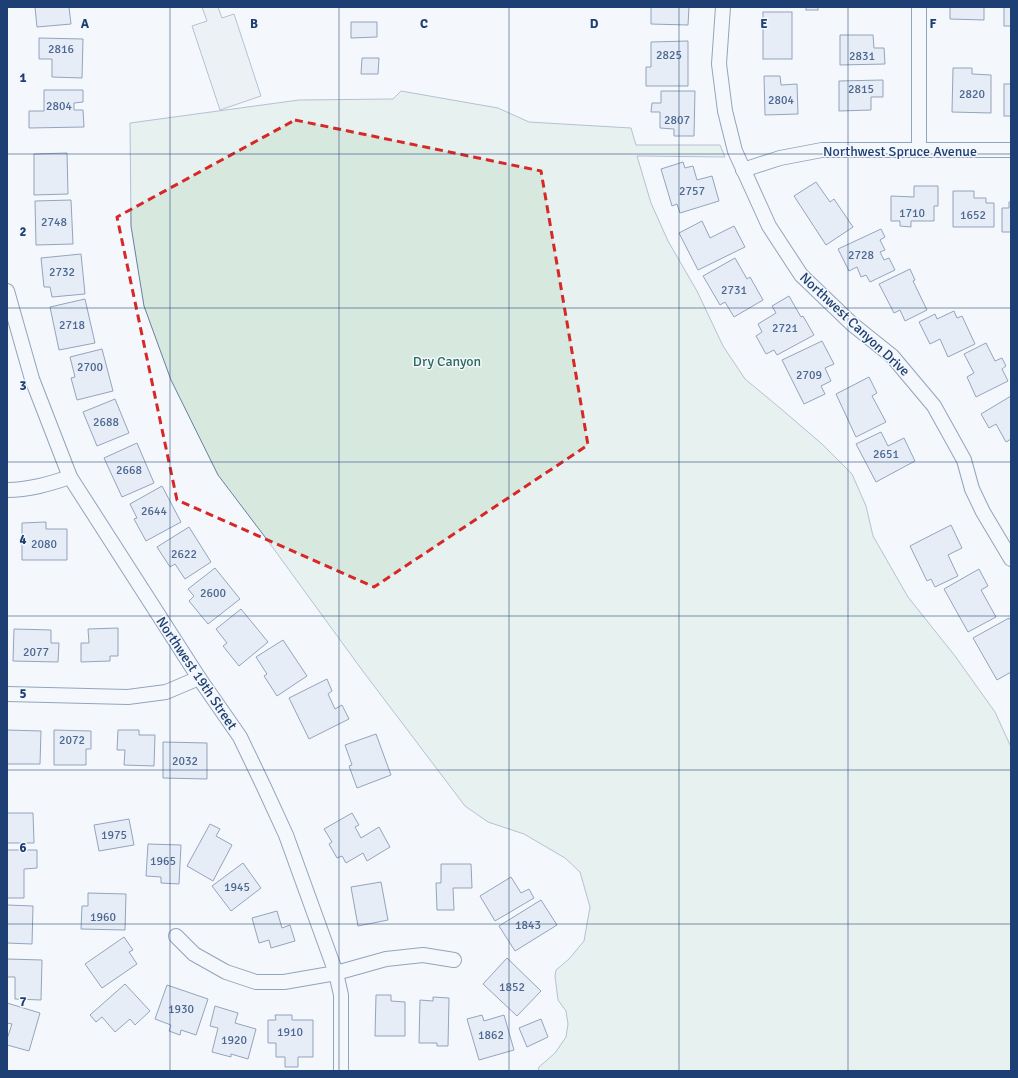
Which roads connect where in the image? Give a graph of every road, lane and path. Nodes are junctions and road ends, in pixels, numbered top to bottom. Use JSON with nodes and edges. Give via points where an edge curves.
{"nodes":[{"id":1,"x":723,"y":7,"type":"edge"},
{"id":2,"x":919,"y":7,"type":"edge"},
{"id":3,"x":919,"y":150,"type":"junction"},
{"id":4,"x":1011,"y":150,"type":"edge"},
{"id":5,"x":743,"y":170,"type":"junction"},
{"id":6,"x":7,"y":291,"type":"edge"},
{"id":7,"x":70,"y":477,"type":"junction"},
{"id":8,"x":7,"y":490,"type":"edge"},
{"id":9,"x":1011,"y":559,"type":"edge"},
{"id":10,"x":199,"y":678,"type":"junction"},
{"id":11,"x":7,"y":694,"type":"edge"},
{"id":12,"x":176,"y":936,"type":"dead end"},
{"id":13,"x":454,"y":960,"type":"dead end"},
{"id":14,"x":336,"y":973,"type":"junction"},
{"id":15,"x":341,"y":1071,"type":"edge"}],
"edges":[{"from":1,"to":5,"type":"street","name":"Northwest Canyon Drive","via":[[719,64],[735,151]]},
{"from":2,"to":3,"type":"street"},
{"from":3,"to":4,"type":"street","name":"Northwest Spruce Avenue"},
{"from":3,"to":5,"type":"street","name":"Northwest Spruce Avenue","via":[[822,150],[780,158]]},
{"from":5,"to":9,"type":"street","name":"Northwest Canyon Drive","via":[[768,226],[801,275],[852,324],[892,356],[934,406],[964,460],[972,489],[983,512]]},
{"from":6,"to":7,"type":"street","name":"Northwest 19th Street","via":[[32,379]]},
{"from":7,"to":8,"type":"street","via":[[44,485]]},
{"from":7,"to":10,"type":"street","name":"Northwest 19th Street"},
{"from":10,"to":11,"type":"street","via":[[166,692],[128,697]]},
{"from":10,"to":14,"type":"street","name":"Northwest 19th Street","via":[[240,737],[263,785],[286,835]]},
{"from":12,"to":14,"type":"street","via":[[194,954],[226,972],[256,982],[284,982]]},
{"from":13,"to":14,"type":"street","via":[[423,955],[386,959]]},
{"from":14,"to":15,"type":"street","name":"Northwest 19th Street","via":[[341,995]]}]}
